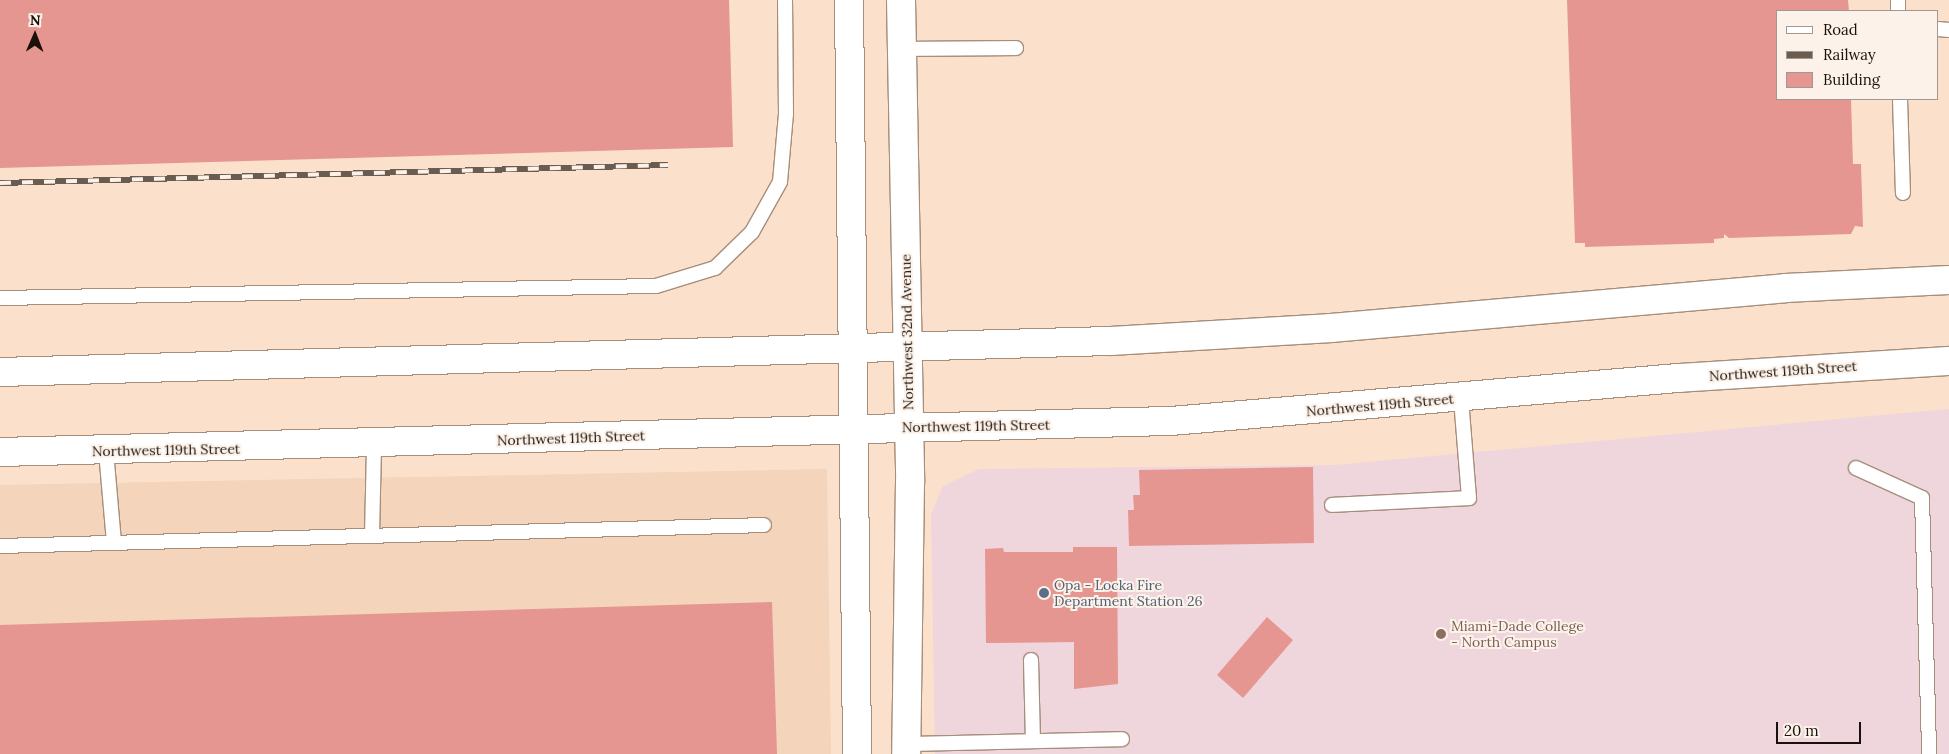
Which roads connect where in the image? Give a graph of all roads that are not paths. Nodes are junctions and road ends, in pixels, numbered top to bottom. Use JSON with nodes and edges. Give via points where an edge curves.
{"nodes":[{"id":1,"x":785,"y":0,"type":"edge"},
{"id":2,"x":849,"y":0,"type":"edge"},
{"id":3,"x":901,"y":0,"type":"edge"},
{"id":4,"x":1016,"y":48,"type":"dead end"},
{"id":5,"x":902,"y":49,"type":"junction"},
{"id":6,"x":1900,"y":100,"type":"edge"},
{"id":7,"x":1902,"y":193,"type":"dead end"},
{"id":8,"x":1949,"y":280,"type":"edge"},
{"id":9,"x":0,"y":298,"type":"edge"},
{"id":10,"x":908,"y":347,"type":"junction"},
{"id":11,"x":853,"y":349,"type":"junction"},
{"id":12,"x":1949,"y":361,"type":"edge"},
{"id":13,"x":0,"y":372,"type":"edge"},
{"id":14,"x":1461,"y":399,"type":"junction"},
{"id":15,"x":908,"y":428,"type":"junction"},
{"id":16,"x":853,"y":429,"type":"junction"},
{"id":17,"x":374,"y":445,"type":"junction"},
{"id":18,"x":106,"y":451,"type":"junction"},
{"id":19,"x":0,"y":452,"type":"edge"},
{"id":20,"x":1856,"y":468,"type":"dead end"},
{"id":21,"x":1332,"y":504,"type":"dead end"},
{"id":22,"x":764,"y":525,"type":"dead end"},
{"id":23,"x":372,"y":535,"type":"junction"},
{"id":24,"x":114,"y":542,"type":"junction"},
{"id":25,"x":0,"y":546,"type":"edge"},
{"id":26,"x":1031,"y":660,"type":"dead end"},
{"id":27,"x":1122,"y":739,"type":"dead end"},
{"id":28,"x":1033,"y":741,"type":"junction"},
{"id":29,"x":906,"y":749,"type":"edge"},
{"id":30,"x":857,"y":754,"type":"edge"},
{"id":31,"x":1929,"y":754,"type":"edge"}],
"edges":[{"from":1,"to":9,"type":"lane","via":[[786,114],[780,182],[752,232],[715,268],[656,286]]},
{"from":2,"to":11,"type":"main road"},
{"from":3,"to":5,"type":"main road","name":"Northwest 32nd Avenue"},
{"from":4,"to":5,"type":"lane"},
{"from":5,"to":10,"type":"main road","name":"Northwest 32nd Avenue"},
{"from":6,"to":7,"type":"lane"},
{"from":8,"to":10,"type":"main road","via":[[1785,288],[1331,328],[1112,342]]},
{"from":10,"to":11,"type":"main road"},
{"from":10,"to":15,"type":"main road","name":"Northwest 32nd Avenue"},
{"from":11,"to":13,"type":"main road"},
{"from":11,"to":16,"type":"main road"},
{"from":12,"to":14,"type":"main road","name":"Northwest 119th Street","via":[[1678,378]]},
{"from":14,"to":15,"type":"main road","name":"Northwest 119th Street","via":[[1171,421]]},
{"from":14,"to":21,"type":"lane","via":[[1469,498]]},
{"from":15,"to":16,"type":"main road","name":"Northwest 119th Street"},
{"from":15,"to":29,"type":"main road","name":"Northwest 32nd Avenue"},
{"from":16,"to":17,"type":"main road","name":"Northwest 119th Street"},
{"from":16,"to":30,"type":"main road"},
{"from":17,"to":18,"type":"main road","name":"Northwest 119th Street"},
{"from":17,"to":23,"type":"lane"},
{"from":18,"to":19,"type":"main road","name":"Northwest 119th Street"},
{"from":18,"to":24,"type":"lane"},
{"from":20,"to":31,"type":"lane","via":[[1922,498]]},
{"from":22,"to":23,"type":"lane"},
{"from":23,"to":24,"type":"lane"},
{"from":24,"to":25,"type":"lane"},
{"from":26,"to":28,"type":"lane"},
{"from":27,"to":28,"type":"lane"},
{"from":28,"to":29,"type":"lane"}]}
